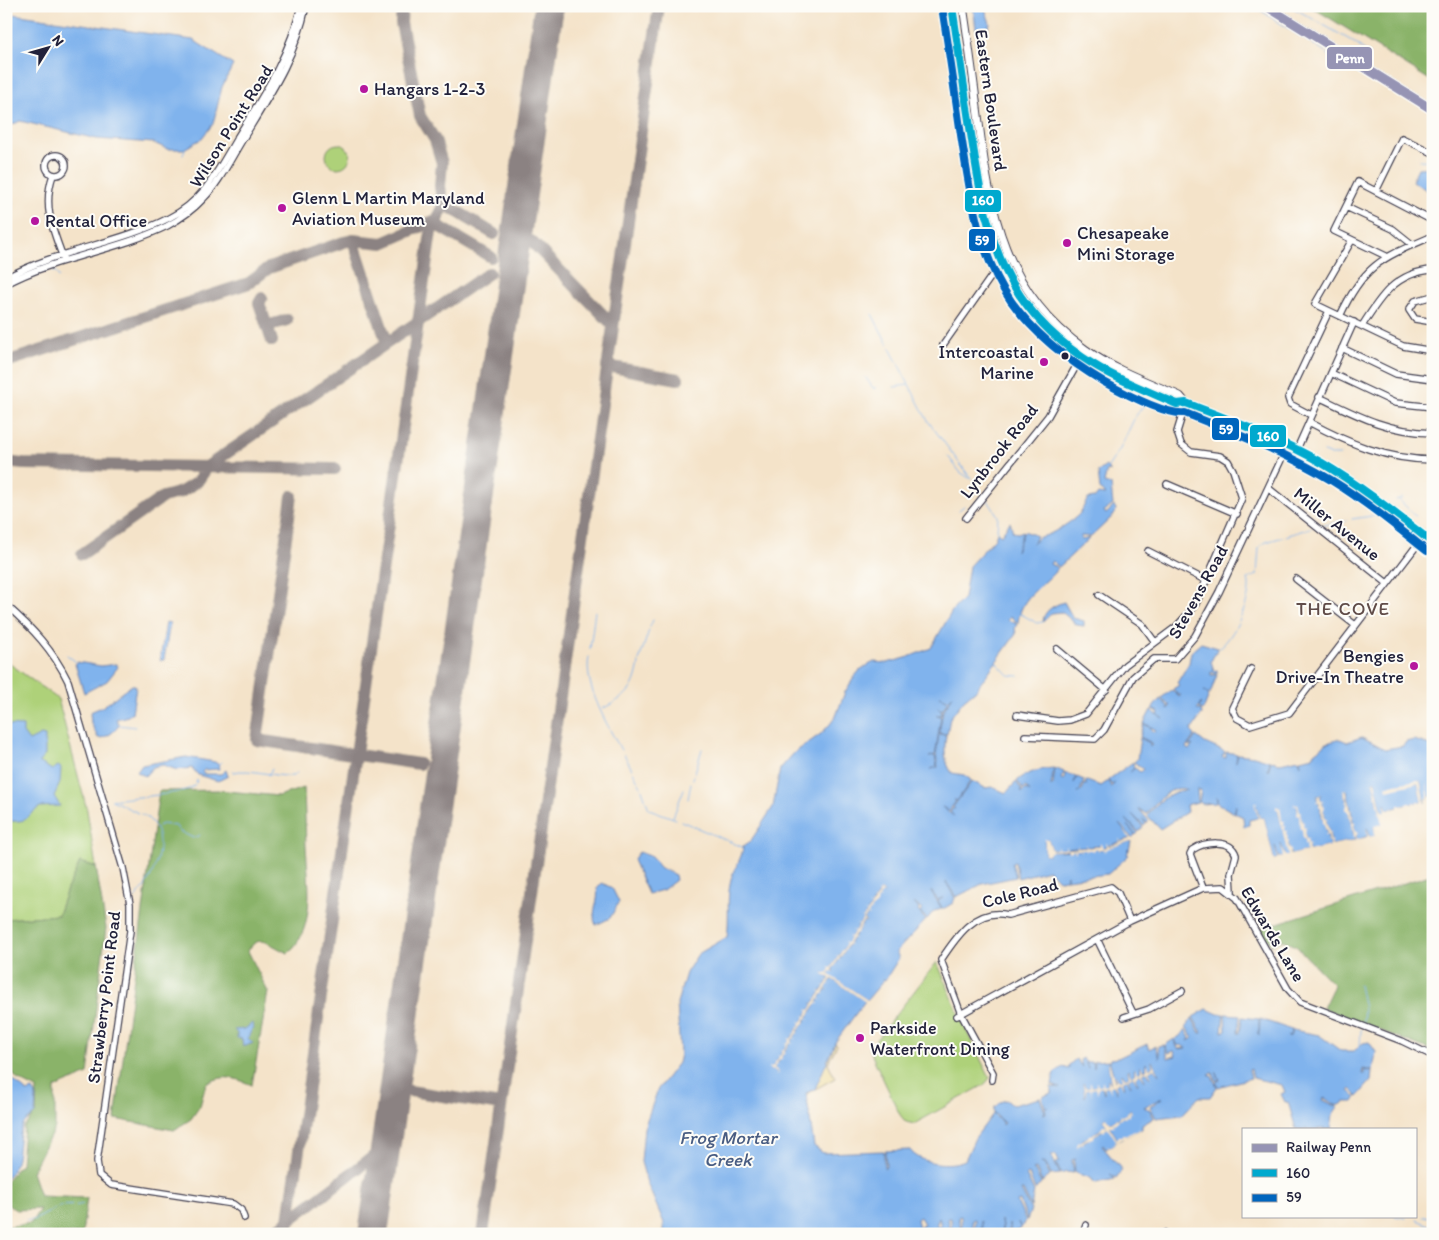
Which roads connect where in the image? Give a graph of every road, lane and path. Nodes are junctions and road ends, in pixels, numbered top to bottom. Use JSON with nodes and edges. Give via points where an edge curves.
{"nodes":[{"id":1,"x":301,"y":6,"type":"edge"},
{"id":2,"x":306,"y":6,"type":"edge"},
{"id":3,"x":952,"y":6,"type":"edge"},
{"id":4,"x":963,"y":6,"type":"edge"},
{"id":5,"x":1433,"y":153,"type":"edge"},
{"id":6,"x":54,"y":175,"type":"dead end"},
{"id":7,"x":1376,"y":191,"type":"junction"},
{"id":8,"x":1346,"y":206,"type":"junction"},
{"id":9,"x":1433,"y":221,"type":"edge"},
{"id":10,"x":1433,"y":236,"type":"edge"},
{"id":11,"x":1352,"y":240,"type":"junction"},
{"id":12,"x":1413,"y":245,"type":"junction"},
{"id":13,"x":1007,"y":254,"type":"junction"},
{"id":14,"x":1386,"y":256,"type":"junction"},
{"id":15,"x":63,"y":259,"type":"junction"},
{"id":16,"x":1000,"y":260,"type":"junction"},
{"id":17,"x":1433,"y":270,"type":"edge"},
{"id":18,"x":6,"y":278,"type":"edge"},
{"id":19,"x":6,"y":284,"type":"edge"},
{"id":20,"x":1433,"y":296,"type":"edge"},
{"id":21,"x":1329,"y":311,"type":"junction"},
{"id":22,"x":1340,"y":316,"type":"junction"},
{"id":23,"x":1354,"y":322,"type":"junction"},
{"id":24,"x":1433,"y":322,"type":"edge"},
{"id":25,"x":1362,"y":326,"type":"junction"},
{"id":26,"x":943,"y":345,"type":"dead end"},
{"id":27,"x":1342,"y":348,"type":"junction"},
{"id":28,"x":1085,"y":350,"type":"junction"},
{"id":29,"x":1433,"y":351,"type":"edge"},
{"id":30,"x":1081,"y":357,"type":"junction"},
{"id":31,"x":1330,"y":373,"type":"junction"},
{"id":32,"x":1433,"y":379,"type":"edge"},
{"id":33,"x":1320,"y":397,"type":"junction"},
{"id":34,"x":1186,"y":403,"type":"junction"},
{"id":35,"x":1433,"y":407,"type":"edge"},
{"id":36,"x":1311,"y":415,"type":"junction"},
{"id":37,"x":1309,"y":422,"type":"junction"},
{"id":38,"x":1433,"y":433,"type":"edge"},
{"id":39,"x":1288,"y":444,"type":"junction"},
{"id":40,"x":1297,"y":449,"type":"junction"},
{"id":41,"x":1433,"y":460,"type":"edge"},
{"id":42,"x":1166,"y":484,"type":"dead end"},
{"id":43,"x":1268,"y":488,"type":"junction"},
{"id":44,"x":1237,"y":514,"type":"junction"},
{"id":45,"x":966,"y":518,"type":"dead end"},
{"id":46,"x":1424,"y":536,"type":"junction"},
{"id":47,"x":1433,"y":543,"type":"edge"},
{"id":48,"x":1148,"y":551,"type":"dead end"},
{"id":49,"x":1296,"y":579,"type":"dead end"},
{"id":50,"x":1207,"y":581,"type":"junction"},
{"id":51,"x":1387,"y":583,"type":"junction"},
{"id":52,"x":1099,"y":595,"type":"dead end"},
{"id":53,"x":6,"y":605,"type":"edge"},
{"id":54,"x":1355,"y":625,"type":"junction"},
{"id":55,"x":1155,"y":642,"type":"junction"},
{"id":56,"x":1058,"y":650,"type":"dead end"},
{"id":57,"x":1251,"y":669,"type":"dead end"},
{"id":58,"x":1106,"y":690,"type":"junction"},
{"id":59,"x":1017,"y":715,"type":"dead end"},
{"id":60,"x":1025,"y":736,"type":"dead end"},
{"id":61,"x":1203,"y":888,"type":"junction"},
{"id":62,"x":1232,"y":892,"type":"junction"},
{"id":63,"x":1130,"y":921,"type":"junction"},
{"id":64,"x":1097,"y":939,"type":"junction"},
{"id":65,"x":1182,"y":991,"type":"dead end"},
{"id":66,"x":1133,"y":1013,"type":"junction"},
{"id":67,"x":959,"y":1015,"type":"junction"},
{"id":68,"x":1124,"y":1018,"type":"dead end"},
{"id":69,"x":1433,"y":1056,"type":"edge"},
{"id":70,"x":992,"y":1080,"type":"dead end"},
{"id":71,"x":244,"y":1218,"type":"dead end"},
{"id":72,"x":1086,"y":1225,"type":"dead end"},
{"id":73,"x":1083,"y":1234,"type":"edge"}],
"edges":[{"from":1,"to":15,"type":"street","name":"Wilson Point Road","via":[[293,37],[277,71],[204,190],[180,212],[156,224]]},
{"from":2,"to":15,"type":"street","name":"Wilson Point Road","via":[[287,65],[223,173],[203,200],[187,214],[158,230]]},
{"from":3,"to":16,"type":"main road","name":"Eastern Boulevard","via":[[982,204]]},
{"from":4,"to":13,"type":"main road","name":"Eastern Boulevard","via":[[989,195]]},
{"from":5,"to":7,"type":"street","via":[[1402,138]]},
{"from":6,"to":15,"type":"street","via":[[48,211]]},
{"from":7,"to":8,"type":"street","via":[[1358,182]]},
{"from":7,"to":9,"type":"street"},
{"from":8,"to":11,"type":"street","via":[[1334,231]]},
{"from":8,"to":12,"type":"street","via":[[1393,229]]},
{"from":10,"to":12,"type":"street"},
{"from":11,"to":14,"type":"street"},
{"from":11,"to":21,"type":"street","via":[[1315,304]]},
{"from":12,"to":14,"type":"street"},
{"from":13,"to":16,"type":"street"},
{"from":13,"to":28,"type":"main road","name":"Eastern Boulevard","via":[[1045,313]]},
{"from":14,"to":22,"type":"street","via":[[1362,276]]},
{"from":15,"to":18,"type":"street","name":"Wilson Point Road"},
{"from":15,"to":19,"type":"street","name":"Wilson Point Road"},
{"from":16,"to":26,"type":"street"},
{"from":16,"to":30,"type":"main road","name":"Eastern Boulevard","via":[[1013,286],[1031,310]]},
{"from":17,"to":25,"type":"street","via":[[1412,273],[1384,292]]},
{"from":20,"to":24,"type":"street","via":[[1415,301],[1409,310],[1415,319]]},
{"from":21,"to":22,"type":"street"},
{"from":21,"to":36,"type":"street","via":[[1288,398],[1290,404]]},
{"from":22,"to":23,"type":"street"},
{"from":23,"to":25,"type":"street"},
{"from":23,"to":27,"type":"street"},
{"from":25,"to":29,"type":"street","via":[[1403,346]]},
{"from":27,"to":31,"type":"street"},
{"from":27,"to":32,"type":"street","via":[[1396,374]]},
{"from":28,"to":30,"type":"street","name":"Lynbrook Road"},
{"from":28,"to":34,"type":"main road","name":"Eastern Boulevard","via":[[1180,396]]},
{"from":30,"to":34,"type":"main road","name":"Eastern Boulevard","via":[[1130,384],[1177,404]]},
{"from":30,"to":45,"type":"street","name":"Lynbrook Road","via":[[1048,416]]},
{"from":31,"to":33,"type":"street"},
{"from":31,"to":35,"type":"street","via":[[1395,403]]},
{"from":33,"to":36,"type":"street"},
{"from":33,"to":38,"type":"street","via":[[1381,426]]},
{"from":34,"to":39,"type":"main road","name":"Eastern Boulevard"},
{"from":34,"to":44,"type":"street","via":[[1177,438],[1191,452],[1220,456],[1228,461],[1241,496]]},
{"from":36,"to":37,"type":"street"},
{"from":37,"to":40,"type":"street"},
{"from":37,"to":41,"type":"street","via":[[1376,453]]},
{"from":39,"to":40,"type":"main road","name":"Eastern Boulevard"},
{"from":39,"to":43,"type":"street","name":"Stevens Road"},
{"from":40,"to":46,"type":"main road","name":"Eastern Boulevard","via":[[1337,471]]},
{"from":42,"to":44,"type":"street"},
{"from":43,"to":51,"type":"street","name":"Miller Avenue"},
{"from":43,"to":60,"type":"street","name":"Stevens Road","via":[[1216,597],[1195,636],[1179,656],[1154,659],[1133,677],[1104,730],[1095,739]]},
{"from":44,"to":50,"type":"street"},
{"from":46,"to":47,"type":"main road","name":"Eastern Boulevard"},
{"from":46,"to":51,"type":"street"},
{"from":48,"to":50,"type":"street"},
{"from":49,"to":54,"type":"street"},
{"from":50,"to":55,"type":"street","via":[[1191,613]]},
{"from":51,"to":54,"type":"street"},
{"from":52,"to":55,"type":"street","via":[[1142,624]]},
{"from":53,"to":71,"type":"street","name":"Strawberry Point Road","via":[[43,641],[68,681],[129,893],[129,942],[98,1171],[111,1186],[233,1204],[241,1210]]},
{"from":54,"to":57,"type":"street","via":[[1289,713],[1250,725],[1237,718],[1232,708]]},
{"from":55,"to":58,"type":"street","via":[[1128,662]]},
{"from":56,"to":58,"type":"street"},
{"from":58,"to":59,"type":"street","via":[[1091,711],[1075,719],[1047,720]]},
{"from":61,"to":62,"type":"street","name":"Edwards Lane","via":[[1219,886]]},
{"from":61,"to":62,"type":"street","via":[[1190,854],[1205,844],[1224,844],[1236,855],[1231,874]]},
{"from":61,"to":63,"type":"street","name":"Edwards Lane"},
{"from":62,"to":69,"type":"street","name":"Edwards Lane","via":[[1288,989],[1300,1002]]},
{"from":63,"to":64,"type":"street","name":"Edwards Lane"},
{"from":63,"to":67,"type":"street","name":"Cole Road","via":[[1118,893],[1110,887],[1008,914],[990,914],[974,921],[960,933],[940,960]]},
{"from":64,"to":66,"type":"street"},
{"from":64,"to":67,"type":"street","name":"Edwards Lane"},
{"from":65,"to":66,"type":"street","via":[[1149,1009]]},
{"from":66,"to":68,"type":"street"},
{"from":67,"to":70,"type":"street","via":[[993,1073]]},
{"from":72,"to":73,"type":"street"}]}
